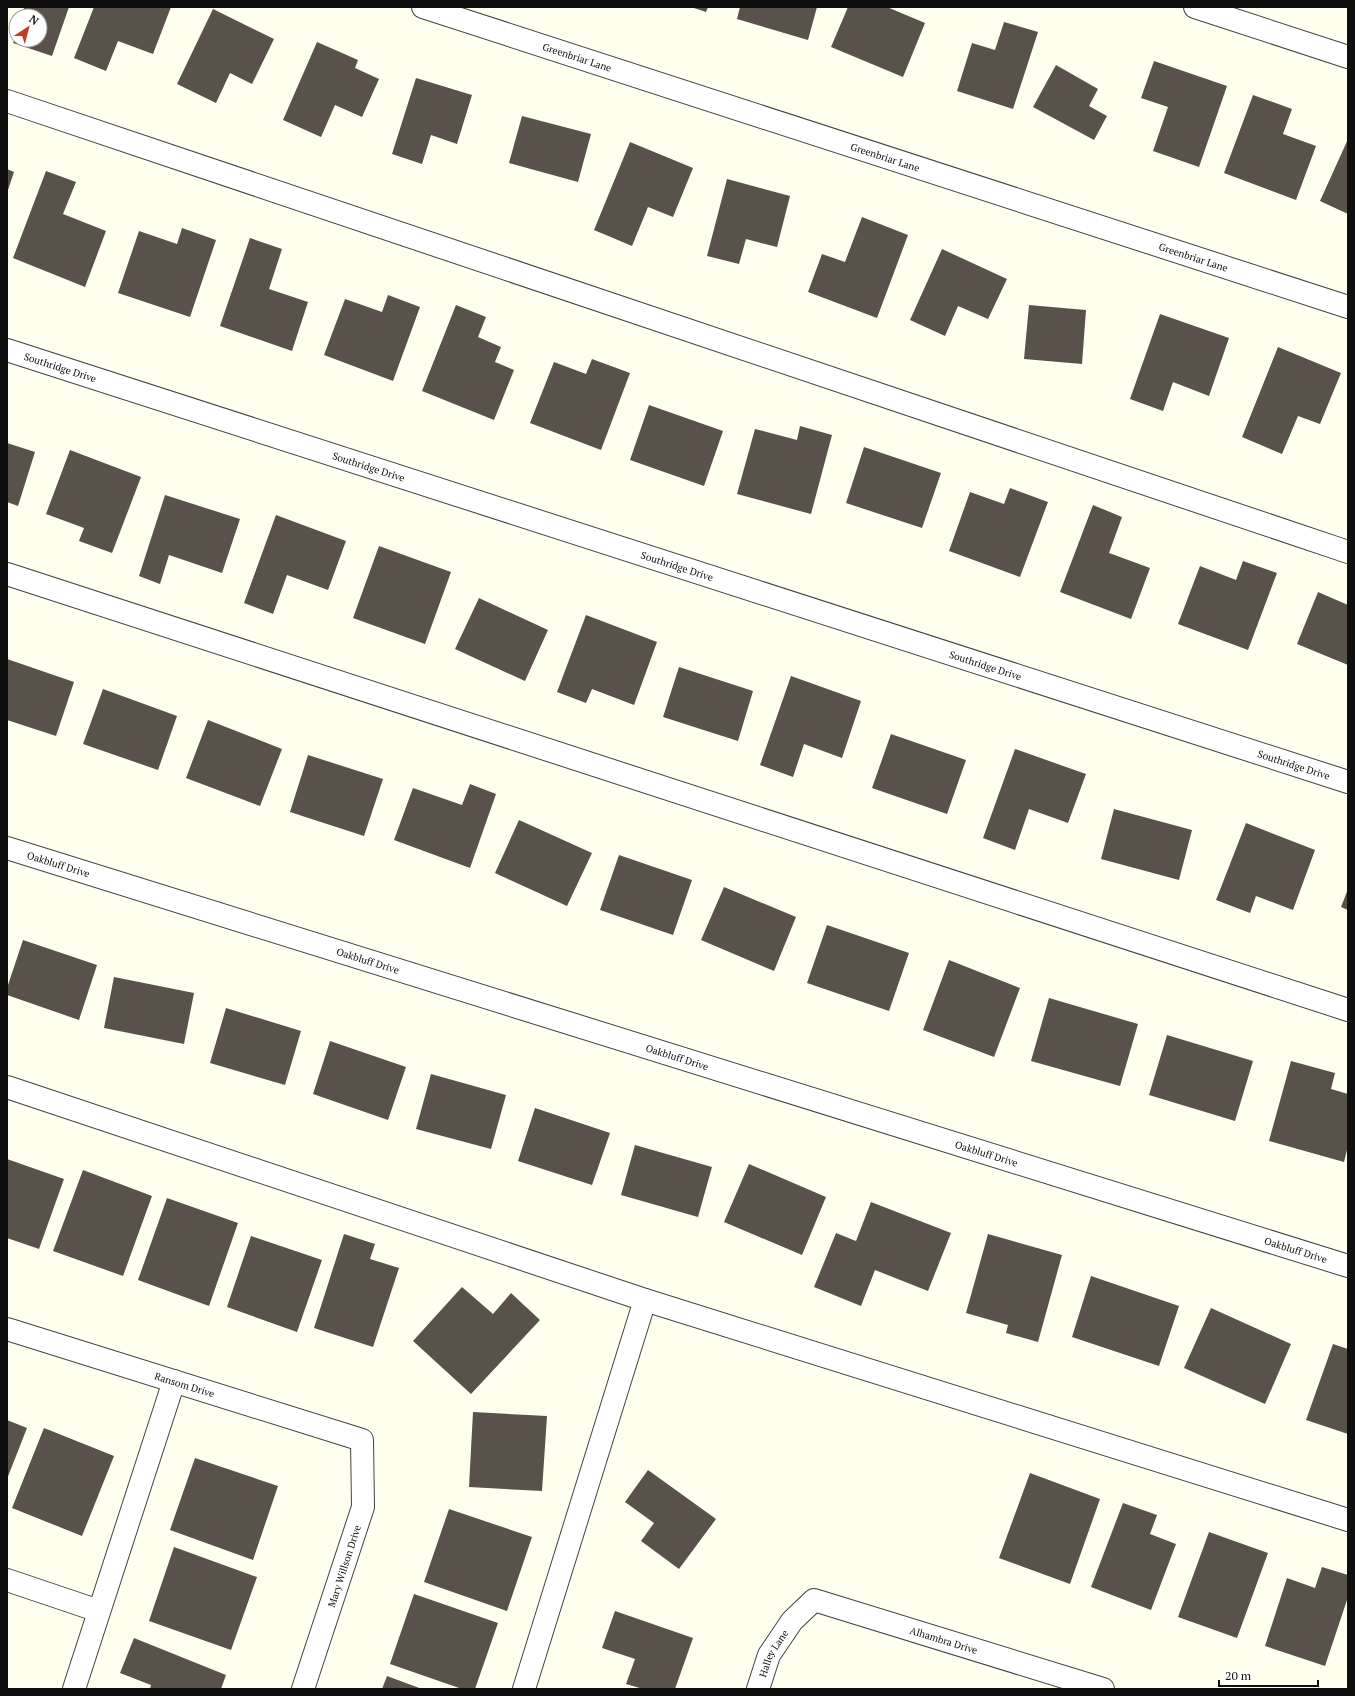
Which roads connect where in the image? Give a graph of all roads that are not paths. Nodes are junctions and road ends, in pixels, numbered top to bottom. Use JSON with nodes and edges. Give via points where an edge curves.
{"nodes":[{"id":1,"x":424,"y":7,"type":"edge"},
{"id":2,"x":1195,"y":7,"type":"edge"},
{"id":3,"x":1348,"y":56,"type":"edge"},
{"id":4,"x":7,"y":100,"type":"edge"},
{"id":5,"x":1348,"y":307,"type":"edge"},
{"id":6,"x":7,"y":350,"type":"edge"},
{"id":7,"x":1348,"y":552,"type":"edge"},
{"id":8,"x":7,"y":574,"type":"edge"},
{"id":9,"x":1348,"y":782,"type":"edge"},
{"id":10,"x":7,"y":848,"type":"edge"},
{"id":11,"x":1348,"y":1010,"type":"edge"},
{"id":12,"x":7,"y":1087,"type":"edge"},
{"id":13,"x":1348,"y":1266,"type":"edge"},
{"id":14,"x":645,"y":1300,"type":"junction"},
{"id":15,"x":7,"y":1329,"type":"edge"},
{"id":16,"x":174,"y":1381,"type":"junction"},
{"id":17,"x":362,"y":1440,"type":"joint"},
{"id":18,"x":1348,"y":1520,"type":"edge"},
{"id":19,"x":7,"y":1580,"type":"edge"},
{"id":20,"x":99,"y":1610,"type":"junction"},
{"id":21,"x":792,"y":1621,"type":"joint"},
{"id":22,"x":74,"y":1689,"type":"edge"},
{"id":23,"x":303,"y":1689,"type":"edge"},
{"id":24,"x":524,"y":1689,"type":"edge"},
{"id":25,"x":758,"y":1689,"type":"edge"},
{"id":26,"x":1103,"y":1689,"type":"edge"}],
"edges":[{"from":1,"to":5,"type":"street","name":"Greenbriar Lane"},
{"from":2,"to":3,"type":"street"},
{"from":4,"to":7,"type":"street"},
{"from":6,"to":9,"type":"street","name":"Southridge Drive"},
{"from":8,"to":11,"type":"street"},
{"from":10,"to":13,"type":"street","name":"Oakbluff Drive"},
{"from":12,"to":14,"type":"street"},
{"from":14,"to":18,"type":"street"},
{"from":14,"to":24,"type":"street"},
{"from":15,"to":16,"type":"street","name":"Ransom Drive"},
{"from":16,"to":17,"type":"street","name":"Ransom Drive"},
{"from":16,"to":20,"type":"street"},
{"from":17,"to":23,"type":"street","name":"Mary Willson Drive","via":[[363,1507]]},
{"from":19,"to":20,"type":"street"},
{"from":20,"to":22,"type":"street"},
{"from":21,"to":25,"type":"street","name":"Halley Lane","via":[[769,1655]]},
{"from":21,"to":26,"type":"street","name":"Alhambra Drive","via":[[814,1600]]}]}
